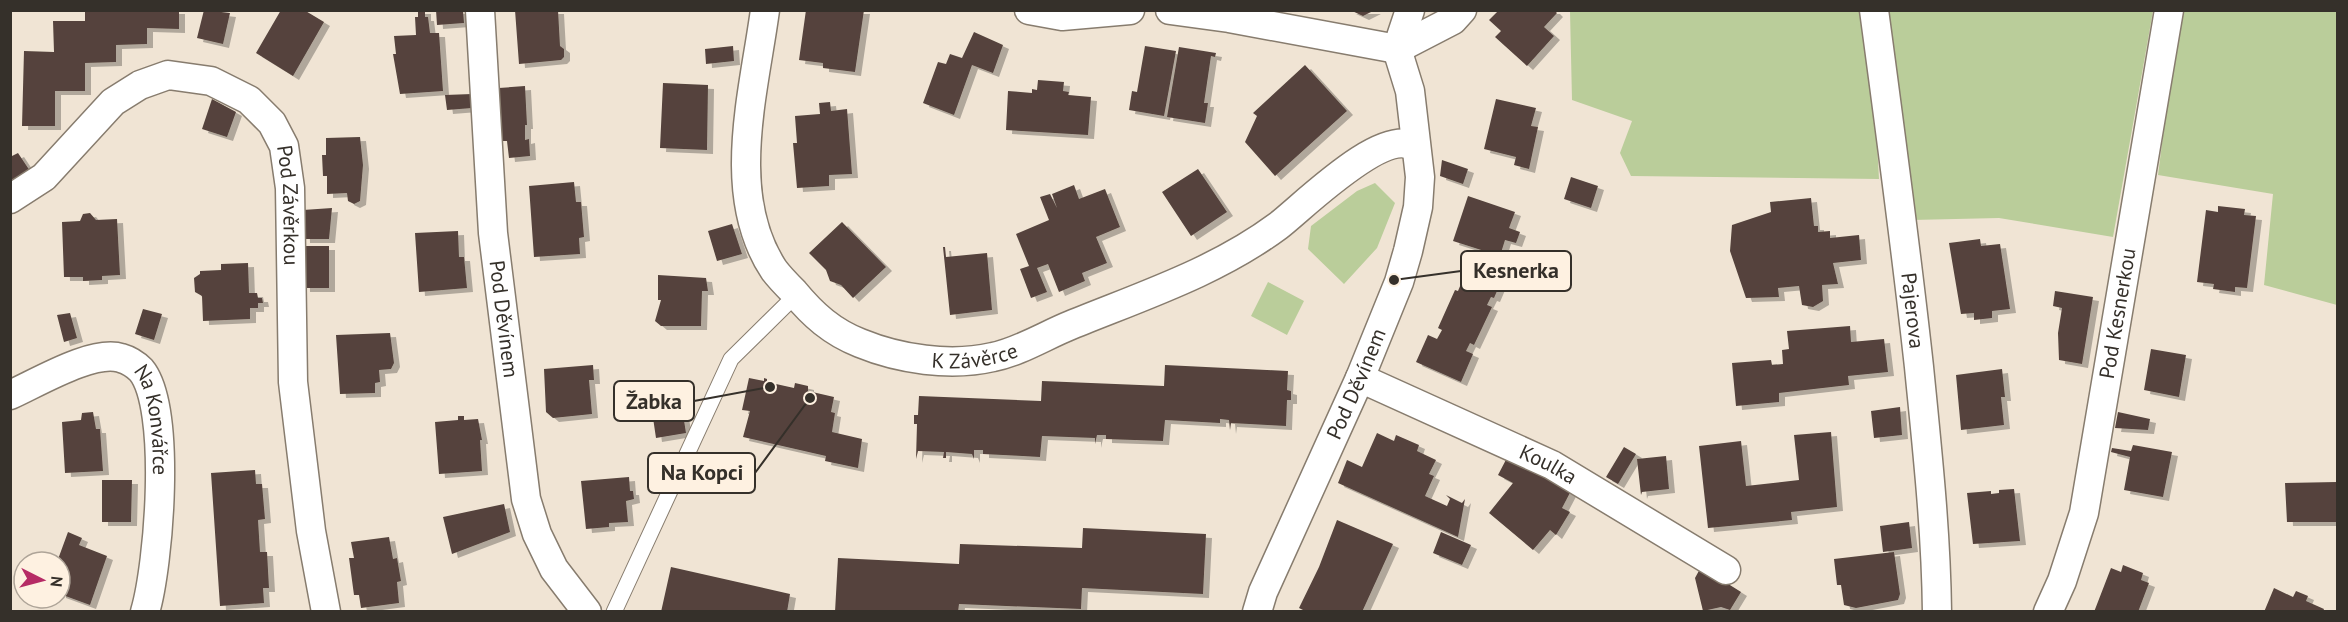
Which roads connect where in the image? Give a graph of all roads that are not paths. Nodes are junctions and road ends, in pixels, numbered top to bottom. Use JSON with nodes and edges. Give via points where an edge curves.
{"nodes":[{"id":1,"x":480,"y":10,"type":"edge"},
{"id":2,"x":765,"y":10,"type":"edge"},
{"id":3,"x":1029,"y":10,"type":"edge"},
{"id":4,"x":1130,"y":10,"type":"edge"},
{"id":5,"x":1170,"y":10,"type":"edge"},
{"id":6,"x":1410,"y":10,"type":"edge"},
{"id":7,"x":1462,"y":10,"type":"edge"},
{"id":8,"x":1874,"y":10,"type":"edge"},
{"id":9,"x":2169,"y":10,"type":"edge"},
{"id":10,"x":1397,"y":49,"type":"junction"},
{"id":11,"x":1415,"y":147,"type":"junction"},
{"id":12,"x":10,"y":200,"type":"edge"},
{"id":13,"x":796,"y":295,"type":"junction"},
{"id":14,"x":1360,"y":378,"type":"junction"},
{"id":15,"x":10,"y":395,"type":"edge"},
{"id":16,"x":1726,"y":570,"type":"dead end"},
{"id":17,"x":145,"y":612,"type":"edge"},
{"id":18,"x":326,"y":612,"type":"edge"},
{"id":19,"x":587,"y":612,"type":"edge"},
{"id":20,"x":614,"y":612,"type":"edge"},
{"id":21,"x":1257,"y":612,"type":"edge"},
{"id":22,"x":1937,"y":612,"type":"edge"},
{"id":23,"x":2048,"y":612,"type":"edge"}],
"edges":[{"from":1,"to":19,"type":"street","name":"Pod Děvínem","via":[[492,233],[526,500],[554,569]]},
{"from":2,"to":13,"type":"street","name":"K Závěrce","via":[[748,140],[747,178],[760,243],[774,270]]},
{"from":3,"to":4,"type":"street","via":[[1062,16]]},
{"from":5,"to":10,"type":"street"},
{"from":6,"to":10,"type":"street"},
{"from":7,"to":10,"type":"street","via":[[1453,20]]},
{"from":8,"to":22,"type":"street","name":"Pajerova","via":[[1925,427],[1937,546]]},
{"from":9,"to":23,"type":"street","name":"Pod Kesnerkou","via":[[2084,513]]},
{"from":10,"to":11,"type":"street","name":"Pod Děvínem","via":[[1410,91]]},
{"from":11,"to":13,"type":"street","name":"K Závěrce","via":[[1402,142],[1370,154],[1277,227],[1216,266],[993,357],[936,361],[883,353],[818,320]]},
{"from":11,"to":14,"type":"street","name":"Pod Děvínem","via":[[1420,177],[1411,237],[1399,282]]},
{"from":12,"to":18,"type":"street","name":"Pod Závěrkou","via":[[44,177],[113,102],[140,85],[168,75],[211,81],[249,100],[272,123],[284,146],[290,188],[293,382],[310,531]]},
{"from":13,"to":20,"type":"lane","via":[[731,359]]},
{"from":14,"to":16,"type":"street","name":"Koulka","via":[[1552,465]]},
{"from":14,"to":21,"type":"street","name":"Pod Děvínem"},
{"from":15,"to":17,"type":"street","name":"Na Konvářce","via":[[102,357],[120,358],[140,368],[152,392],[156,417],[161,515]]}]}
